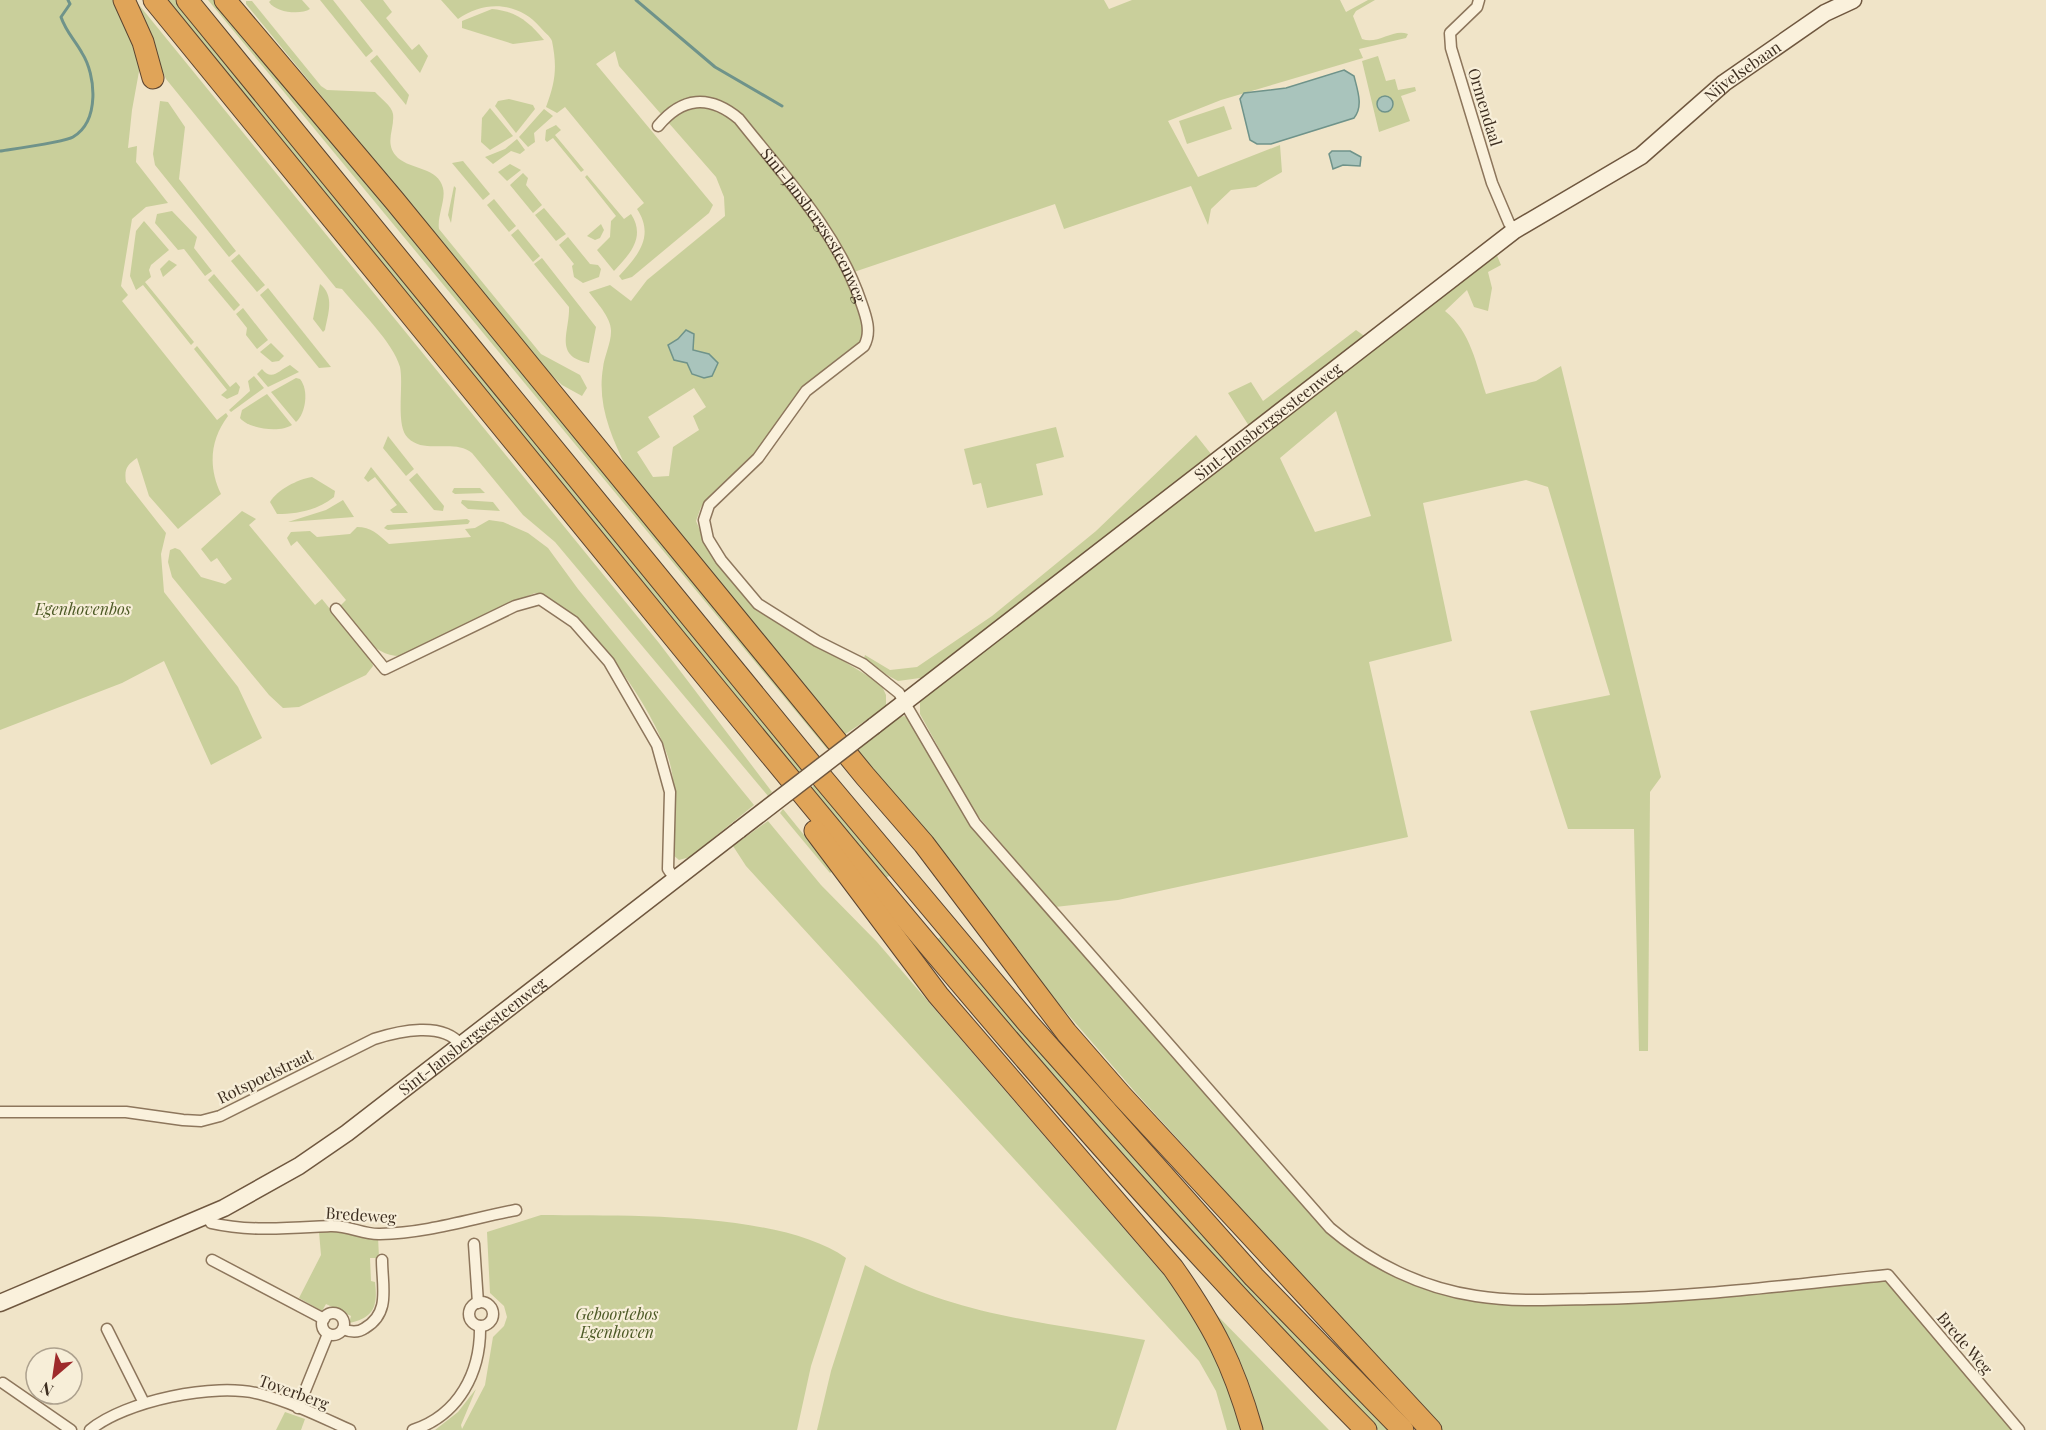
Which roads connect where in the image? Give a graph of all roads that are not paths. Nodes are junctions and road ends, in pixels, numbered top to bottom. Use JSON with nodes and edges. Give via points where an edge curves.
{"nodes":[{"id":1,"x":124,"y":0,"type":"edge"},
{"id":2,"x":154,"y":0,"type":"edge"},
{"id":3,"x":187,"y":0,"type":"edge"},
{"id":4,"x":225,"y":0,"type":"edge"},
{"id":5,"x":1479,"y":0,"type":"edge"},
{"id":6,"x":1853,"y":0,"type":"edge"},
{"id":7,"x":153,"y":78,"type":"dead end"},
{"id":8,"x":657,"y":126,"type":"dead end"},
{"id":9,"x":1641,"y":156,"type":"joint"},
{"id":10,"x":1515,"y":230,"type":"junction"},
{"id":11,"x":336,"y":609,"type":"dead end"},
{"id":12,"x":904,"y":702,"type":"junction"},
{"id":13,"x":865,"y":777,"type":"junction"},
{"id":14,"x":803,"y":796,"type":"junction"},
{"id":15,"x":670,"y":872,"type":"dead end"},
{"id":16,"x":1026,"y":1022,"type":"junction"},
{"id":17,"x":461,"y":1045,"type":"junction"},
{"id":18,"x":0,"y":1112,"type":"edge"},
{"id":19,"x":1105,"y":1187,"type":"junction"},
{"id":20,"x":516,"y":1210,"type":"dead end"},
{"id":21,"x":207,"y":1216,"type":"junction"},
{"id":22,"x":474,"y":1244,"type":"dead end"},
{"id":23,"x":1192,"y":1248,"type":"junction"},
{"id":24,"x":212,"y":1260,"type":"dead end"},
{"id":25,"x":382,"y":1260,"type":"dead end"},
{"id":26,"x":0,"y":1303,"type":"edge"},
{"id":27,"x":478,"y":1303,"type":"junction"},
{"id":28,"x":324,"y":1319,"type":"junction"},
{"id":29,"x":480,"y":1326,"type":"junction"},
{"id":30,"x":107,"y":1329,"type":"dead end"},
{"id":31,"x":343,"y":1329,"type":"junction"},
{"id":32,"x":328,"y":1334,"type":"junction"},
{"id":33,"x":3,"y":1383,"type":"dead end"},
{"id":34,"x":144,"y":1403,"type":"junction"},
{"id":35,"x":298,"y":1408,"type":"junction"},
{"id":36,"x":71,"y":1430,"type":"edge"},
{"id":37,"x":90,"y":1430,"type":"edge"},
{"id":38,"x":350,"y":1430,"type":"edge"},
{"id":39,"x":413,"y":1430,"type":"edge"},
{"id":40,"x":1252,"y":1430,"type":"edge"},
{"id":41,"x":1366,"y":1430,"type":"edge"},
{"id":42,"x":1403,"y":1430,"type":"edge"},
{"id":43,"x":1431,"y":1430,"type":"edge"},
{"id":44,"x":2019,"y":1430,"type":"edge"}],
"edges":[{"from":1,"to":7,"type":"highway","via":[[143,42]]},
{"from":2,"to":14,"type":"highway"},
{"from":3,"to":16,"type":"highway"},
{"from":4,"to":13,"type":"highway","via":[[409,218]]},
{"from":5,"to":10,"type":"street","name":"Ormendaal","via":[[1450,33],[1451,48],[1492,183]]},
{"from":6,"to":9,"type":"main road","name":"Nijvelsebaan","via":[[1825,13],[1724,83]]},
{"from":8,"to":12,"type":"street","name":"Sint-Jansbergsesteenweg","via":[[680,105],[709,102],[724,107],[812,209],[851,273],[867,321],[867,340],[858,352],[806,391],[758,458],[709,505],[704,520],[708,539],[721,560],[758,604],[863,664],[899,693]]},
{"from":9,"to":10,"type":"main road","name":"Sint-Jansbergsesteenweg"},
{"from":10,"to":12,"type":"main road","name":"Sint-Jansbergsesteenweg"},
{"from":11,"to":15,"type":"street","via":[[385,669],[515,606],[540,599],[574,622],[609,662],[657,745],[670,792]]},
{"from":12,"to":17,"type":"main road","name":"Sint-Jansbergsesteenweg","bridge":true},
{"from":12,"to":44,"type":"street","name":"Brede Weg","via":[[975,823],[1330,1227],[1373,1260],[1424,1283],[1474,1296],[1517,1301],[1650,1298],[1888,1275]]},
{"from":13,"to":16,"type":"highway","via":[[1022,999]]},
{"from":13,"to":43,"type":"highway","via":[[924,844],[1059,1022],[1106,1077]]},
{"from":14,"to":19,"type":"highway","via":[[815,832],[938,994]]},
{"from":14,"to":23,"type":"highway","via":[[1021,1055]]},
{"from":16,"to":42,"type":"highway","via":[[1254,1277]]},
{"from":17,"to":18,"type":"street","name":"Rotspoelstraat","via":[[453,1036],[437,1031],[392,1033],[220,1116],[201,1121],[126,1112]]},
{"from":17,"to":21,"type":"main road","name":"Sint-Jansbergsesteenweg","via":[[299,1166]]},
{"from":19,"to":23,"type":"highway","via":[[1148,1222]]},
{"from":19,"to":40,"type":"highway","via":[[1173,1268],[1204,1313],[1227,1353]]},
{"from":20,"to":21,"type":"street","name":"Bredeweg","via":[[423,1232],[376,1234],[332,1226],[226,1227],[211,1223]]},
{"from":21,"to":26,"type":"main road","name":"Sint-Jansbergsesteenweg"},
{"from":22,"to":27,"type":"street"},
{"from":23,"to":41,"type":"highway"},
{"from":24,"to":28,"type":"street"},
{"from":25,"to":31,"type":"street","via":[[384,1302],[378,1319],[360,1331]]},
{"from":27,"to":29,"type":"street","via":[[469,1315]]},
{"from":27,"to":29,"type":"street","via":[[487,1304],[493,1313],[488,1324]]},
{"from":28,"to":31,"type":"street","via":[[329,1314],[339,1315]]},
{"from":28,"to":32,"type":"street","via":[[323,1327]]},
{"from":29,"to":39,"type":"street","via":[[480,1351],[469,1383],[446,1412]]},
{"from":30,"to":34,"type":"street"},
{"from":31,"to":32,"type":"street","via":[[336,1335]]},
{"from":32,"to":35,"type":"street"},
{"from":33,"to":36,"type":"street"},
{"from":34,"to":35,"type":"street","name":"Toverberg","via":[[166,1397],[241,1390]]},
{"from":34,"to":37,"type":"street","name":"Toverberg","via":[[123,1410]]},
{"from":35,"to":38,"type":"street","name":"Toverberg"}]}
